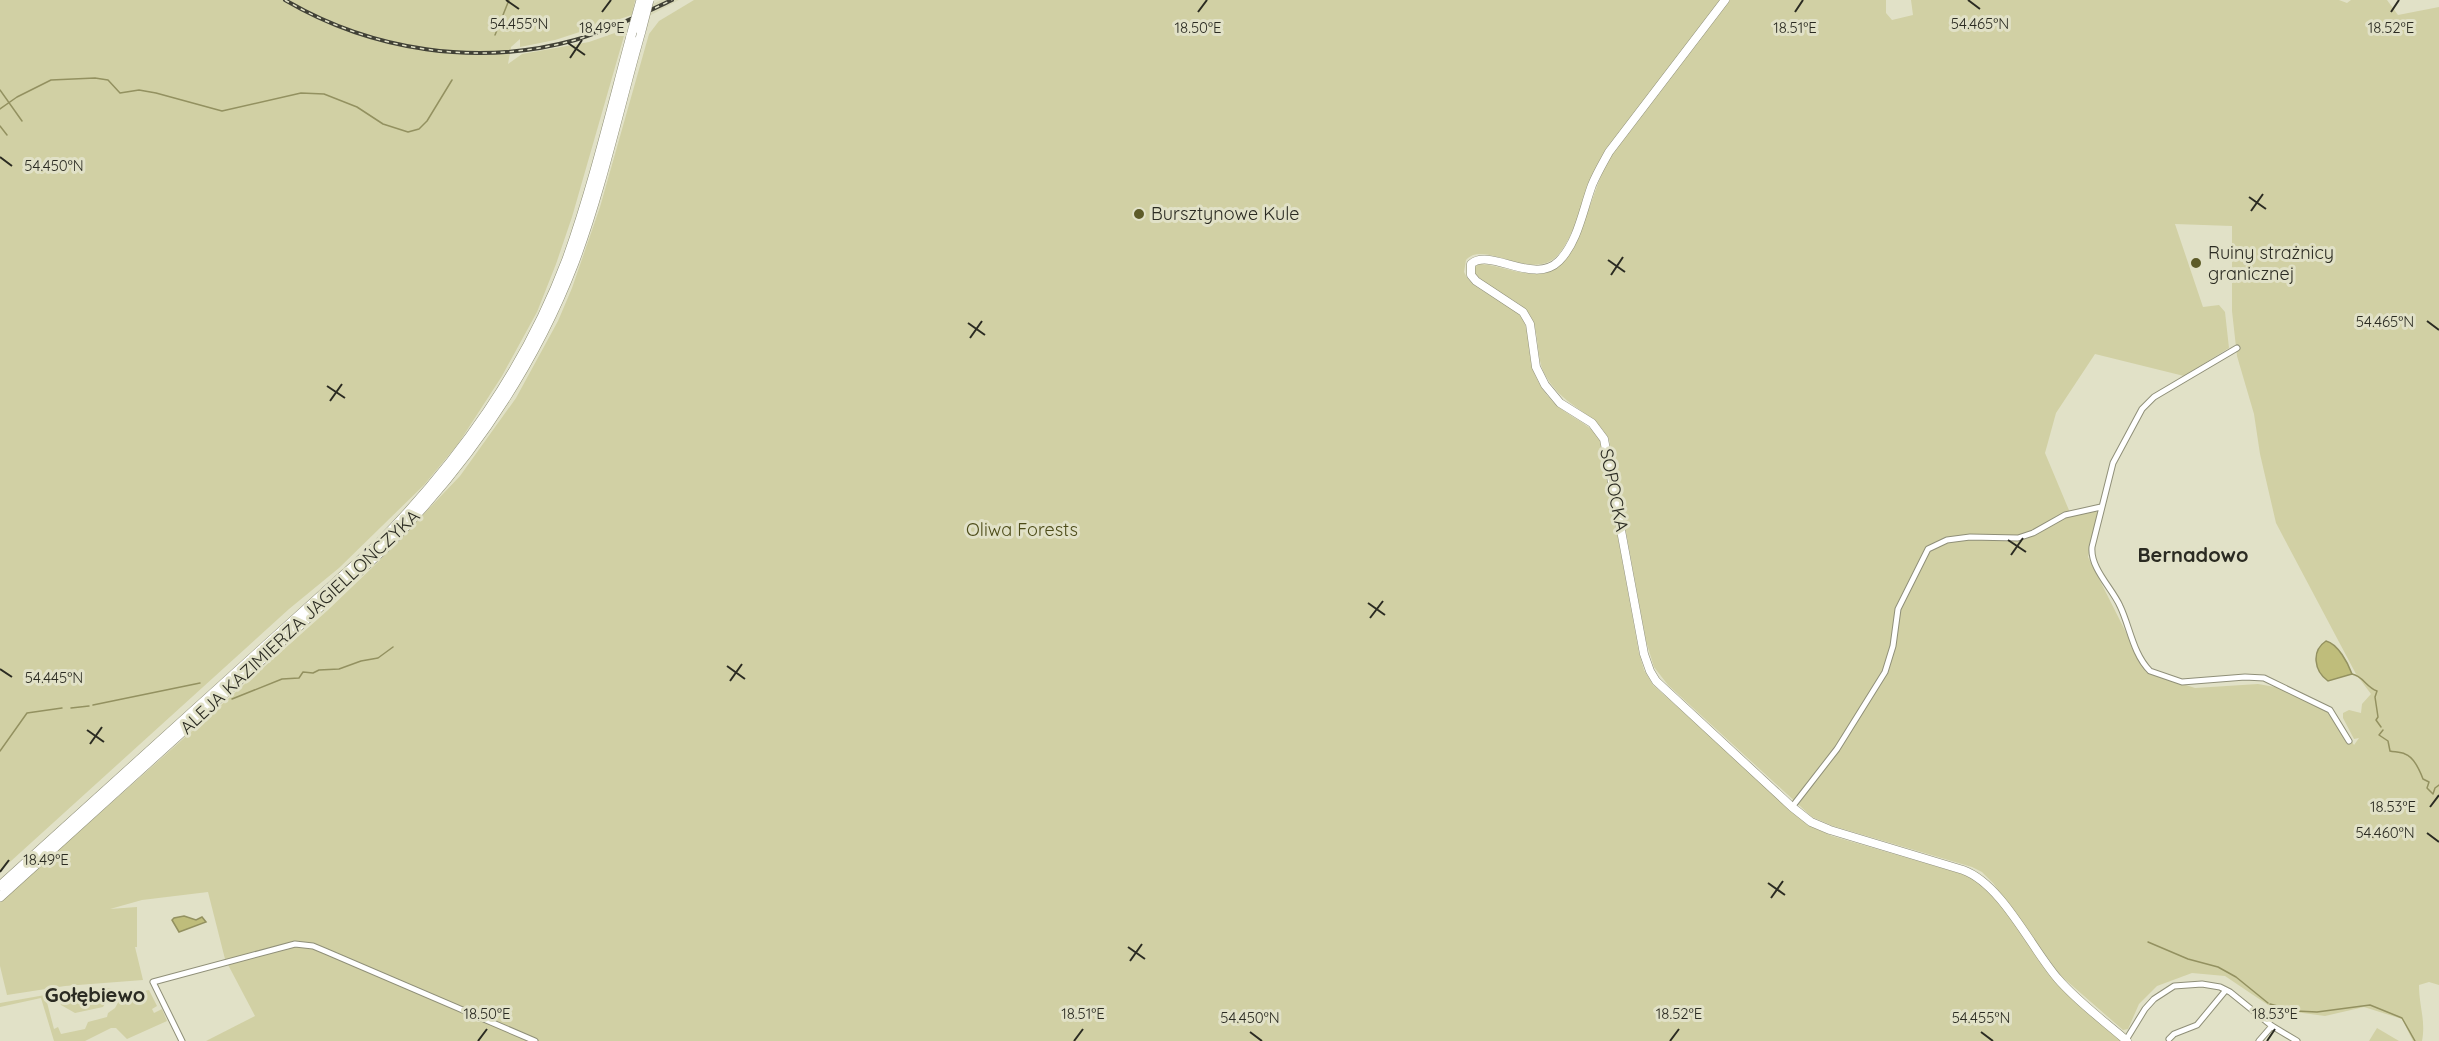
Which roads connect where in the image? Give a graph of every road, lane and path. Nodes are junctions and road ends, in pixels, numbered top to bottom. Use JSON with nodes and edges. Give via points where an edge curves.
{"nodes":[{"id":1,"x":641,"y":0,"type":"edge"},
{"id":2,"x":649,"y":0,"type":"edge"},
{"id":3,"x":1725,"y":0,"type":"edge"},
{"id":4,"x":2238,"y":348,"type":"dead end"},
{"id":5,"x":2101,"y":507,"type":"junction"},
{"id":6,"x":2349,"y":741,"type":"dead end"},
{"id":7,"x":1792,"y":807,"type":"junction"},
{"id":8,"x":0,"y":886,"type":"edge"},
{"id":9,"x":0,"y":897,"type":"edge"},
{"id":10,"x":2226,"y":990,"type":"junction"},
{"id":11,"x":2272,"y":1026,"type":"junction"},
{"id":12,"x":2169,"y":1039,"type":"dead end"},
{"id":13,"x":182,"y":1041,"type":"edge"},
{"id":14,"x":535,"y":1041,"type":"edge"},
{"id":15,"x":2126,"y":1041,"type":"edge"},
{"id":16,"x":2259,"y":1041,"type":"edge"},
{"id":17,"x":2297,"y":1041,"type":"edge"}],
"edges":[{"from":1,"to":8,"type":"highway","name":"ALEJA KAZIMIERZA JAGIELLOŃCZYKA","bridge":true,"via":[[586,198],[558,281],[517,366],[469,441],[378,544]]},
{"from":2,"to":9,"type":"highway","name":"ALEJA KAZIMIERZA JAGIELLOŃCZYKA","bridge":true,"via":[[594,200],[565,285],[528,361],[478,441],[442,487],[385,548]]},
{"from":3,"to":7,"type":"main road","name":"SOPOCKA","via":[[1610,152],[1559,261],[1534,270],[1480,259],[1473,262],[1470,271],[1476,281],[1523,312],[1530,324],[1536,367],[1545,385],[1560,403],[1592,423],[1604,438],[1644,654],[1652,675]]},
{"from":4,"to":5,"type":"street","via":[[2154,397],[2142,409],[2113,463]]},
{"from":5,"to":6,"type":"street","via":[[2093,560],[2120,605],[2129,634],[2148,669],[2182,682],[2264,678],[2330,710]]},
{"from":5,"to":7,"type":"street","via":[[2065,515],[2018,538],[1970,537],[1947,540],[1928,549],[1898,609],[1885,672],[1837,749]]},
{"from":7,"to":15,"type":"main road","name":"SOPOCKA","via":[[1821,827],[1964,870],[1982,879],[2057,978]]},
{"from":10,"to":11,"type":"street"},
{"from":10,"to":12,"type":"street","via":[[2197,1025]]},
{"from":10,"to":15,"type":"street","via":[[2202,984],[2167,990],[2148,1005]]},
{"from":11,"to":16,"type":"street"},
{"from":11,"to":17,"type":"street"},
{"from":13,"to":14,"type":"street","via":[[153,982],[295,944],[313,946]]}]}
